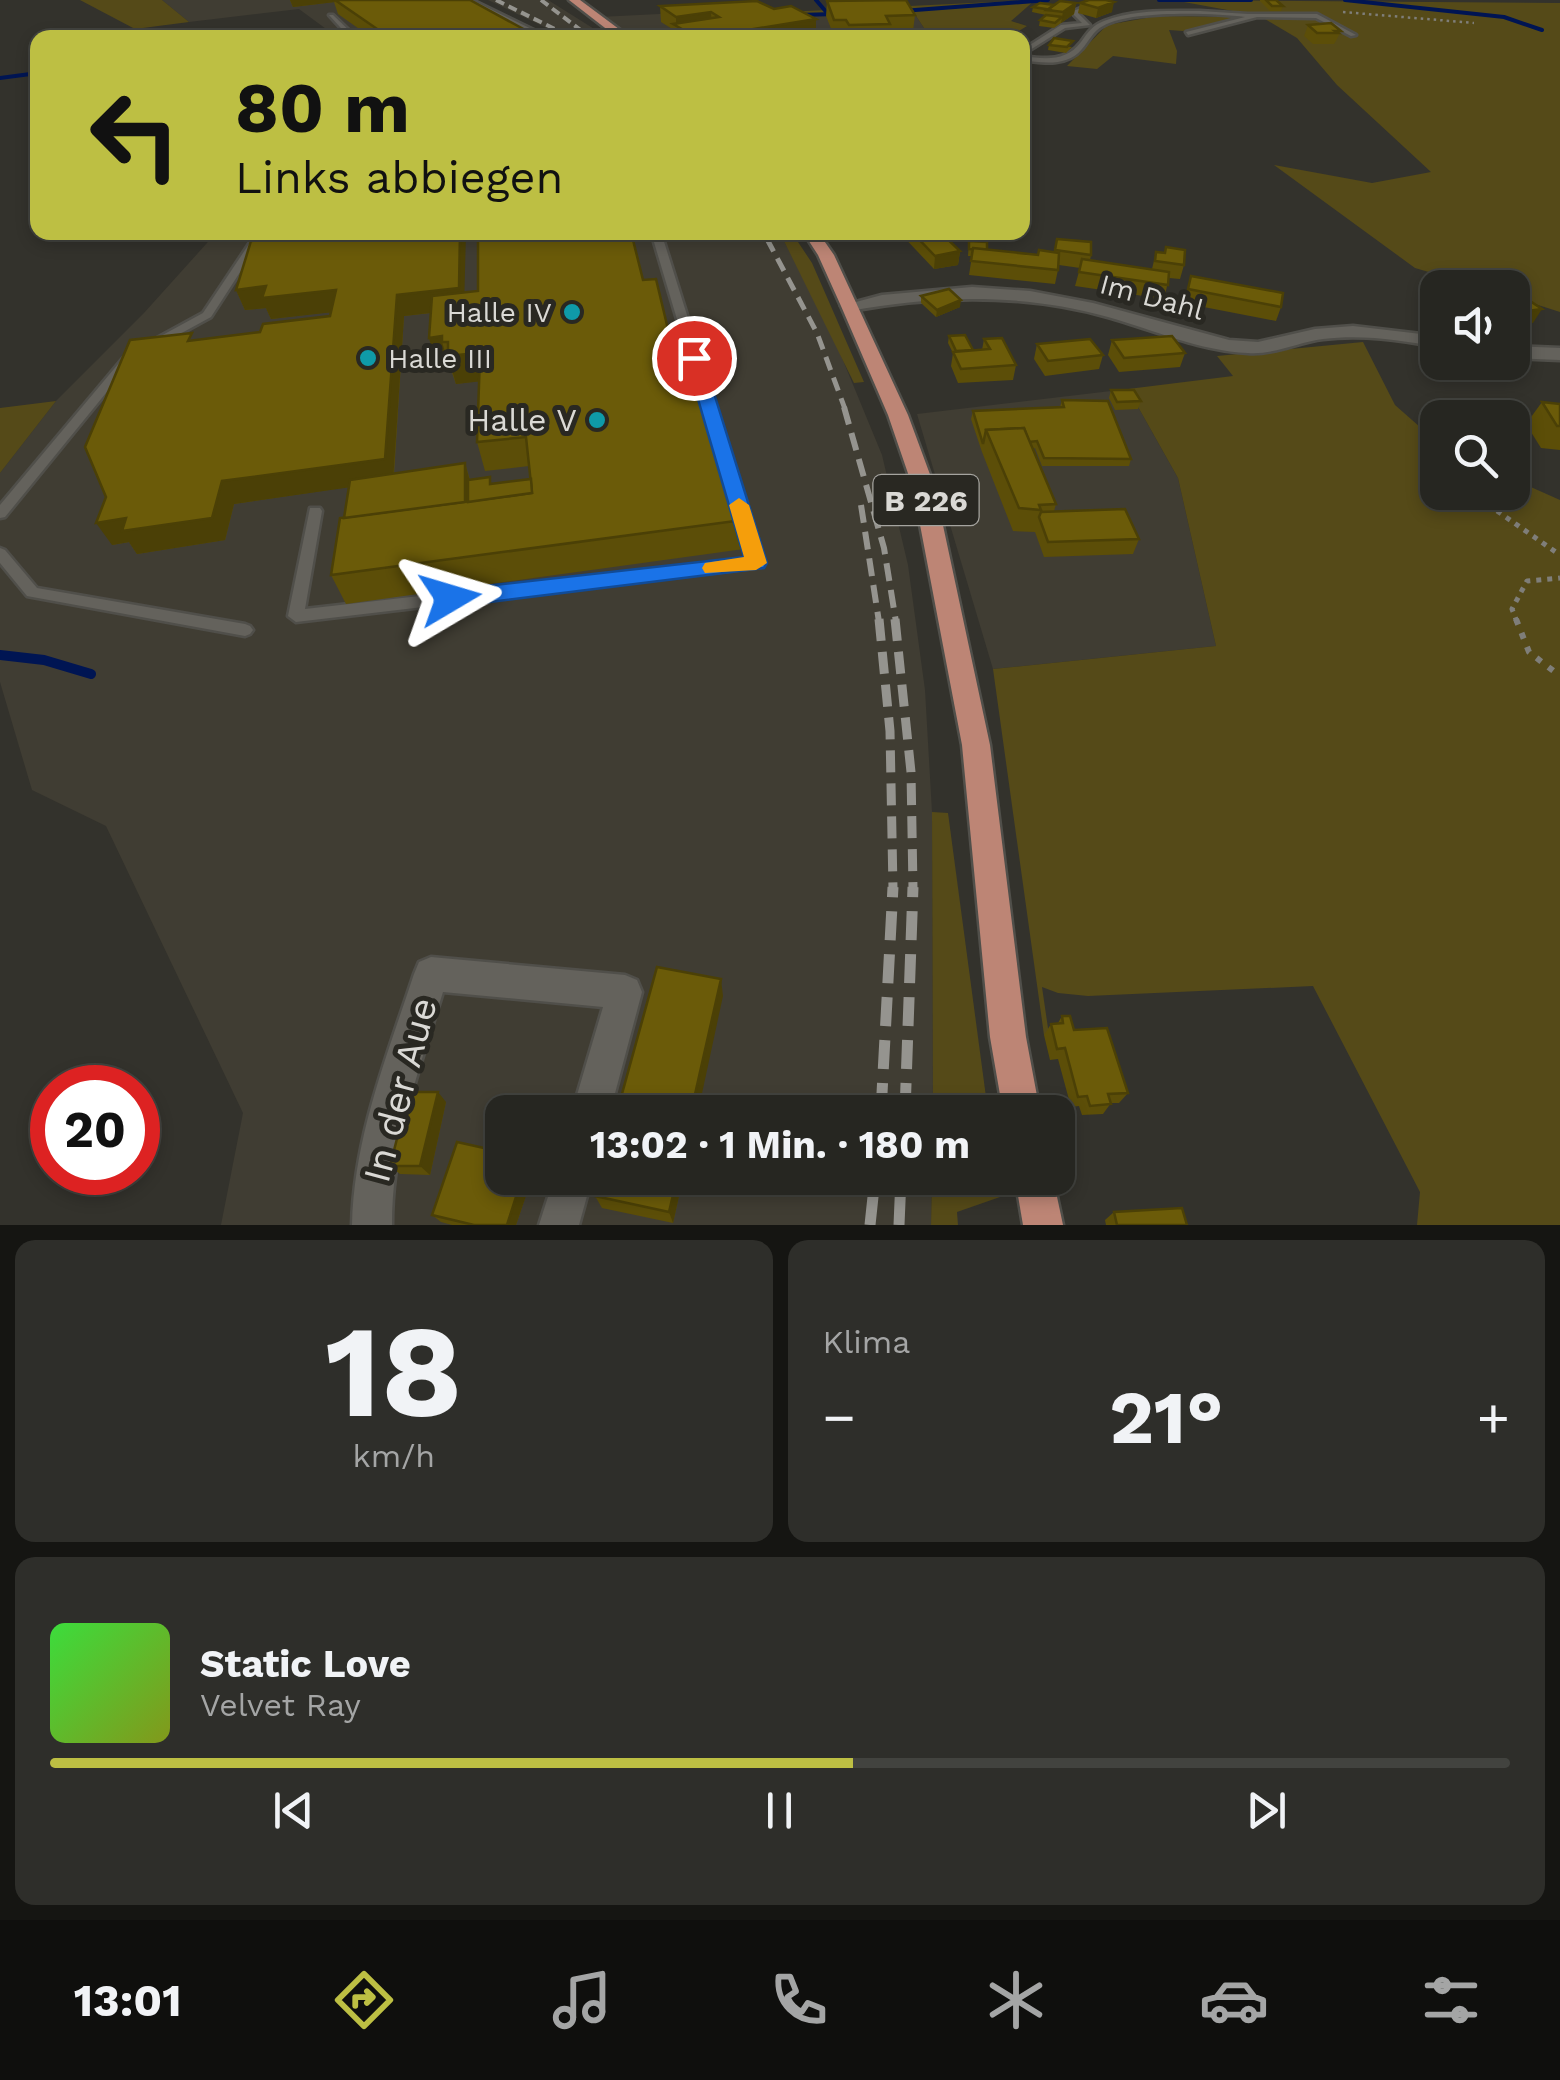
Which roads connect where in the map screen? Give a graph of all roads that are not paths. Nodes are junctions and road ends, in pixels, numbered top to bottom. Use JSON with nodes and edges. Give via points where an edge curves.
{"nodes":[{"id":1,"x":464,"y":0,"type":"edge"},
{"id":2,"x":574,"y":0,"type":"edge"},
{"id":3,"x":1088,"y":7,"type":"edge"},
{"id":4,"x":1251,"y":15,"type":"junction"},
{"id":5,"x":331,"y":16,"type":"dead end"},
{"id":6,"x":346,"y":30,"type":"edge"},
{"id":7,"x":528,"y":30,"type":"edge"},
{"id":8,"x":615,"y":30,"type":"edge"},
{"id":9,"x":1188,"y":32,"type":"dead end"},
{"id":10,"x":1353,"y":34,"type":"dead end"},
{"id":11,"x":1030,"y":50,"type":"edge"},
{"id":12,"x":1030,"y":56,"type":"edge"},
{"id":13,"x":257,"y":240,"type":"edge"},
{"id":14,"x":658,"y":240,"type":"edge"},
{"id":15,"x":816,"y":240,"type":"edge"},
{"id":16,"x":850,"y":306,"type":"junction"},
{"id":17,"x":1420,"y":338,"type":"edge"},
{"id":18,"x":1530,"y":353,"type":"edge"},
{"id":19,"x":1560,"y":354,"type":"edge"},
{"id":20,"x":698,"y":372,"type":"edge"},
{"id":21,"x":730,"y":476,"type":"edge"},
{"id":22,"x":314,"y":512,"type":"dead end"},
{"id":23,"x":0,"y":514,"type":"edge"},
{"id":24,"x":0,"y":553,"type":"edge"},
{"id":25,"x":246,"y":630,"type":"dead end"},
{"id":26,"x":596,"y":1095,"type":"edge"},
{"id":27,"x":1019,"y":1095,"type":"edge"},
{"id":28,"x":567,"y":1195,"type":"edge"},
{"id":29,"x":1037,"y":1195,"type":"edge"},
{"id":30,"x":372,"y":1225,"type":"edge"},
{"id":31,"x":559,"y":1225,"type":"edge"},
{"id":32,"x":1043,"y":1225,"type":"edge"}],
"edges":[{"from":1,"to":7,"type":"street"},
{"from":2,"to":8,"type":"main road"},
{"from":3,"to":11,"type":"lane","via":[[1074,12],[1088,24],[1063,26]]},
{"from":4,"to":9,"type":"lane"},
{"from":4,"to":10,"type":"lane","via":[[1308,14]]},
{"from":4,"to":12,"type":"lane","via":[[1128,16],[1102,24],[1066,57]]},
{"from":5,"to":6,"type":"lane"},
{"from":13,"to":23,"type":"lane","via":[[207,315],[128,358]]},
{"from":14,"to":20,"type":"lane"},
{"from":15,"to":16,"type":"main road","number":"B 226"},
{"from":16,"to":17,"type":"street","name":"Im Dahl","via":[[958,290],[1091,307],[1251,348],[1384,330]]},
{"from":16,"to":27,"type":"main road","number":"B 226","via":[[924,488],[976,745]]},
{"from":18,"to":19,"type":"street"},
{"from":21,"to":22,"type":"lane","via":[[756,563],[296,616]]},
{"from":24,"to":25,"type":"lane","via":[[32,592]]},
{"from":26,"to":30,"type":"street","name":"In der Aue","via":[[625,992],[432,974],[376,1157]]},
{"from":28,"to":31,"type":"street"},
{"from":29,"to":32,"type":"main road"}]}
